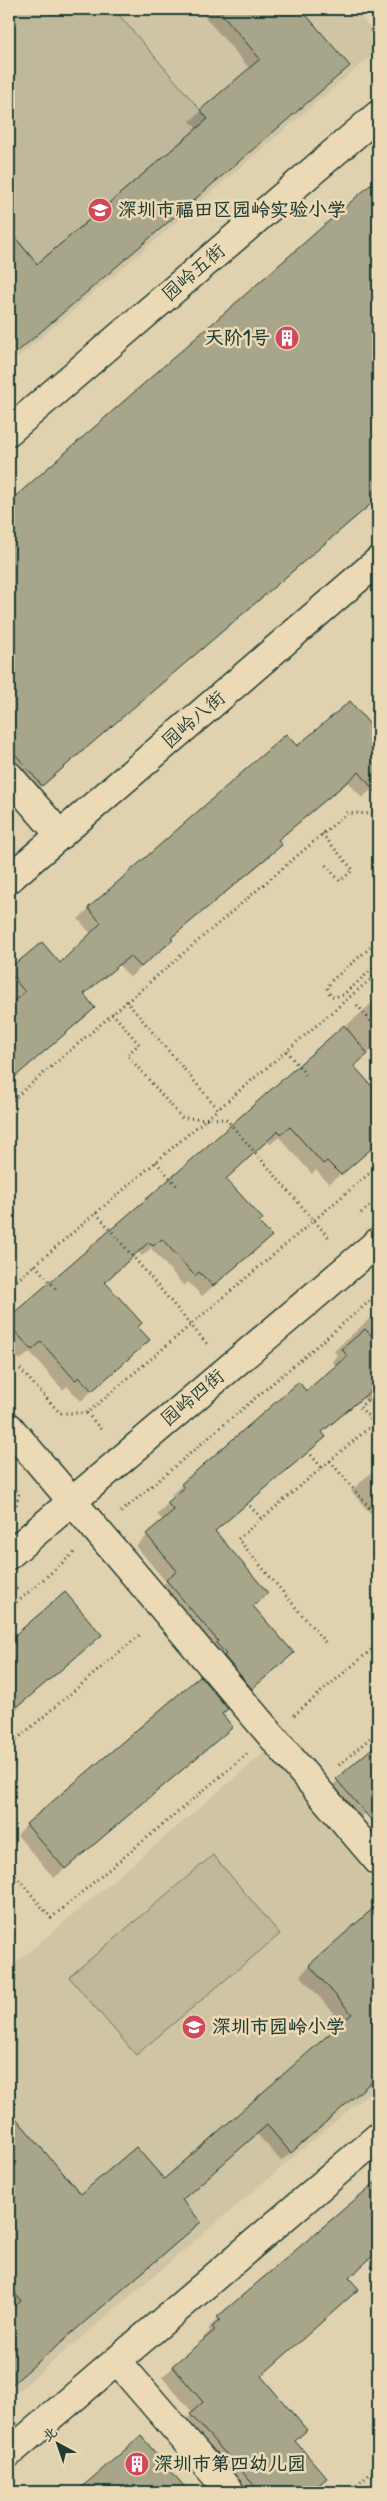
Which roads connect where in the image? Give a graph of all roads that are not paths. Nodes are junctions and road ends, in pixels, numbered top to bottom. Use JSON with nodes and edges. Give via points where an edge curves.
{"nodes":[{"id":1,"x":378,"y":115,"type":"edge"},
{"id":2,"x":9,"y":431,"type":"edge"},
{"id":3,"x":378,"y":561,"type":"edge"},
{"id":4,"x":9,"y":776,"type":"edge"},
{"id":5,"x":60,"y":835,"type":"junction"},
{"id":6,"x":9,"y":879,"type":"edge"},
{"id":7,"x":378,"y":1242,"type":"edge"},
{"id":8,"x":9,"y":1427,"type":"edge"},
{"id":9,"x":72,"y":1501,"type":"junction"},
{"id":10,"x":9,"y":1555,"type":"edge"},
{"id":11,"x":378,"y":1861,"type":"edge"},
{"id":12,"x":378,"y":2137,"type":"edge"},
{"id":13,"x":117,"y":2361,"type":"junction"},
{"id":14,"x":9,"y":2453,"type":"edge"},
{"id":15,"x":230,"y":2492,"type":"edge"}],
"edges":[{"from":1,"to":2,"type":"street","name":"园岭五街"},
{"from":3,"to":5,"type":"street","name":"园岭八街"},
{"from":4,"to":5,"type":"street"},
{"from":5,"to":6,"type":"street","name":"园岭八街"},
{"from":7,"to":9,"type":"street","name":"园岭四街"},
{"from":8,"to":9,"type":"street"},
{"from":9,"to":10,"type":"street","name":"园岭四街"},
{"from":9,"to":11,"type":"street"},
{"from":12,"to":13,"type":"street"},
{"from":13,"to":14,"type":"street"},
{"from":13,"to":15,"type":"street"}]}
